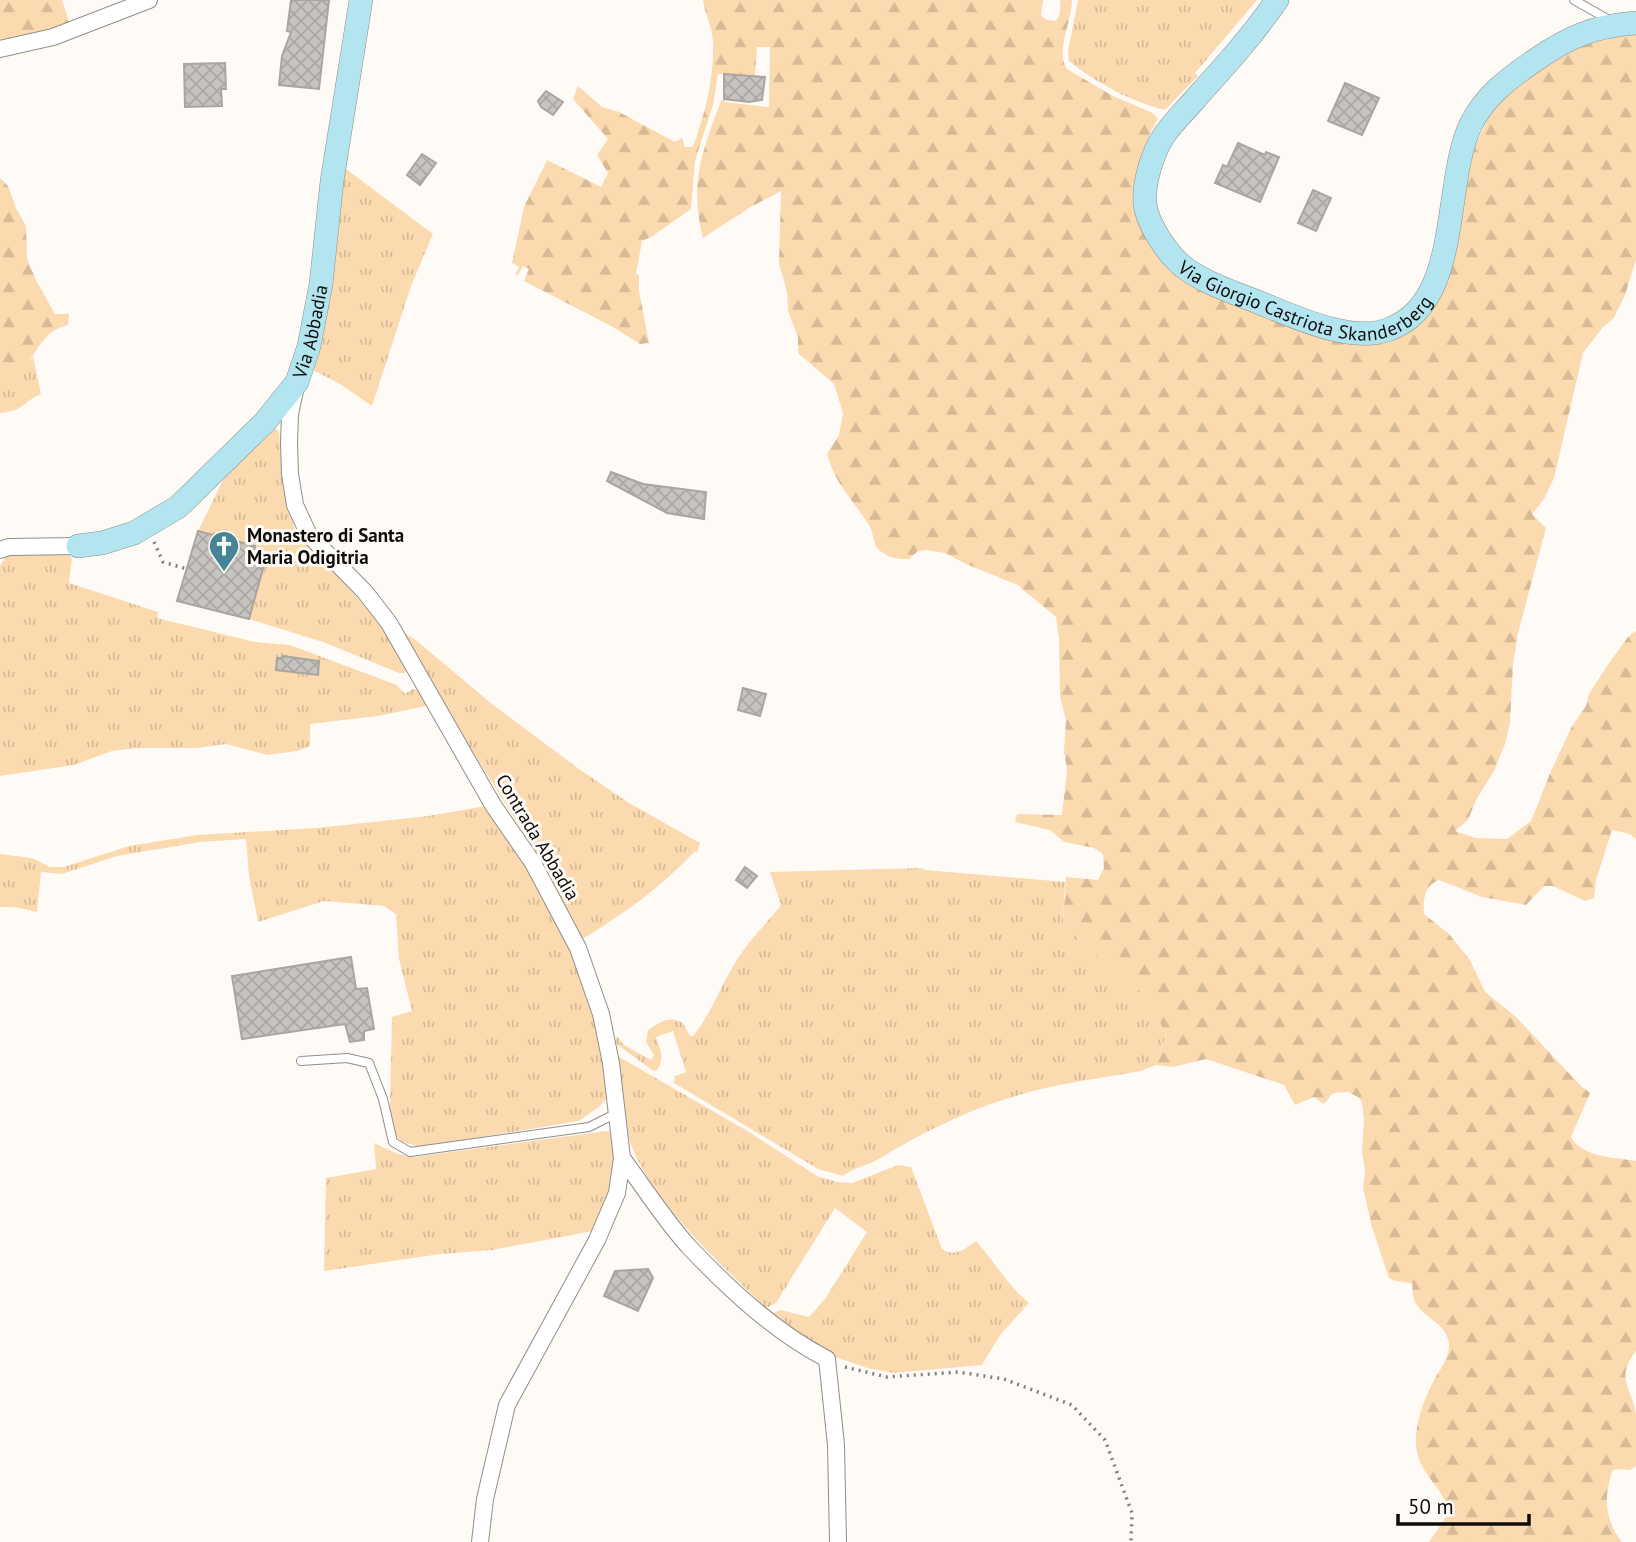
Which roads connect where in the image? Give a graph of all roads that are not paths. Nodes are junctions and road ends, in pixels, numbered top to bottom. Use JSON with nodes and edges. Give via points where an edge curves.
{"nodes":[{"id":1,"x":149,"y":0,"type":"edge"},
{"id":2,"x":361,"y":0,"type":"edge"},
{"id":3,"x":1277,"y":0,"type":"edge"},
{"id":4,"x":1574,"y":0,"type":"edge"},
{"id":5,"x":1627,"y":23,"type":"edge"},
{"id":6,"x":0,"y":49,"type":"edge"},
{"id":7,"x":297,"y":382,"type":"junction"},
{"id":8,"x":78,"y":546,"type":"joint"},
{"id":9,"x":0,"y":550,"type":"edge"},
{"id":10,"x":301,"y":1061,"type":"dead end"},
{"id":11,"x":617,"y":1113,"type":"junction"},
{"id":12,"x":622,"y":1158,"type":"junction"},
{"id":13,"x":480,"y":1542,"type":"edge"},
{"id":14,"x":838,"y":1542,"type":"edge"}],
"edges":[{"from":1,"to":6,"type":"street","via":[[53,37]]},
{"from":2,"to":7,"type":"street","name":"Via Abbadia","via":[[321,284]]},
{"from":3,"to":5,"type":"street","name":"Via Giorgio Castriota Skanderberg","via":[[1259,27],[1165,134],[1151,162],[1145,205],[1160,241],[1180,265],[1224,289],[1324,327],[1359,334],[1385,331],[1410,320],[1429,295],[1440,274],[1461,149],[1487,98],[1560,42],[1596,27]]},
{"from":4,"to":5,"type":"lane"},
{"from":7,"to":8,"type":"street","name":"Via Abbadia","via":[[265,422],[178,507],[118,539]]},
{"from":7,"to":11,"type":"street","name":"Contrada Abbadia","via":[[289,443],[295,505],[309,535],[389,623],[493,805],[540,875],[578,948],[601,1014]]},
{"from":8,"to":9,"type":"street"},
{"from":10,"to":11,"type":"lane","via":[[347,1058],[369,1063],[393,1142],[410,1152],[589,1127]]},
{"from":11,"to":12,"type":"street","name":"Contrada Abbadia"},
{"from":12,"to":13,"type":"street","name":"Contrada Abbadia","via":[[617,1193],[597,1240],[507,1405]]},
{"from":12,"to":14,"type":"street","via":[[689,1246],[758,1312],[798,1344],[827,1359],[836,1445]]}]}
